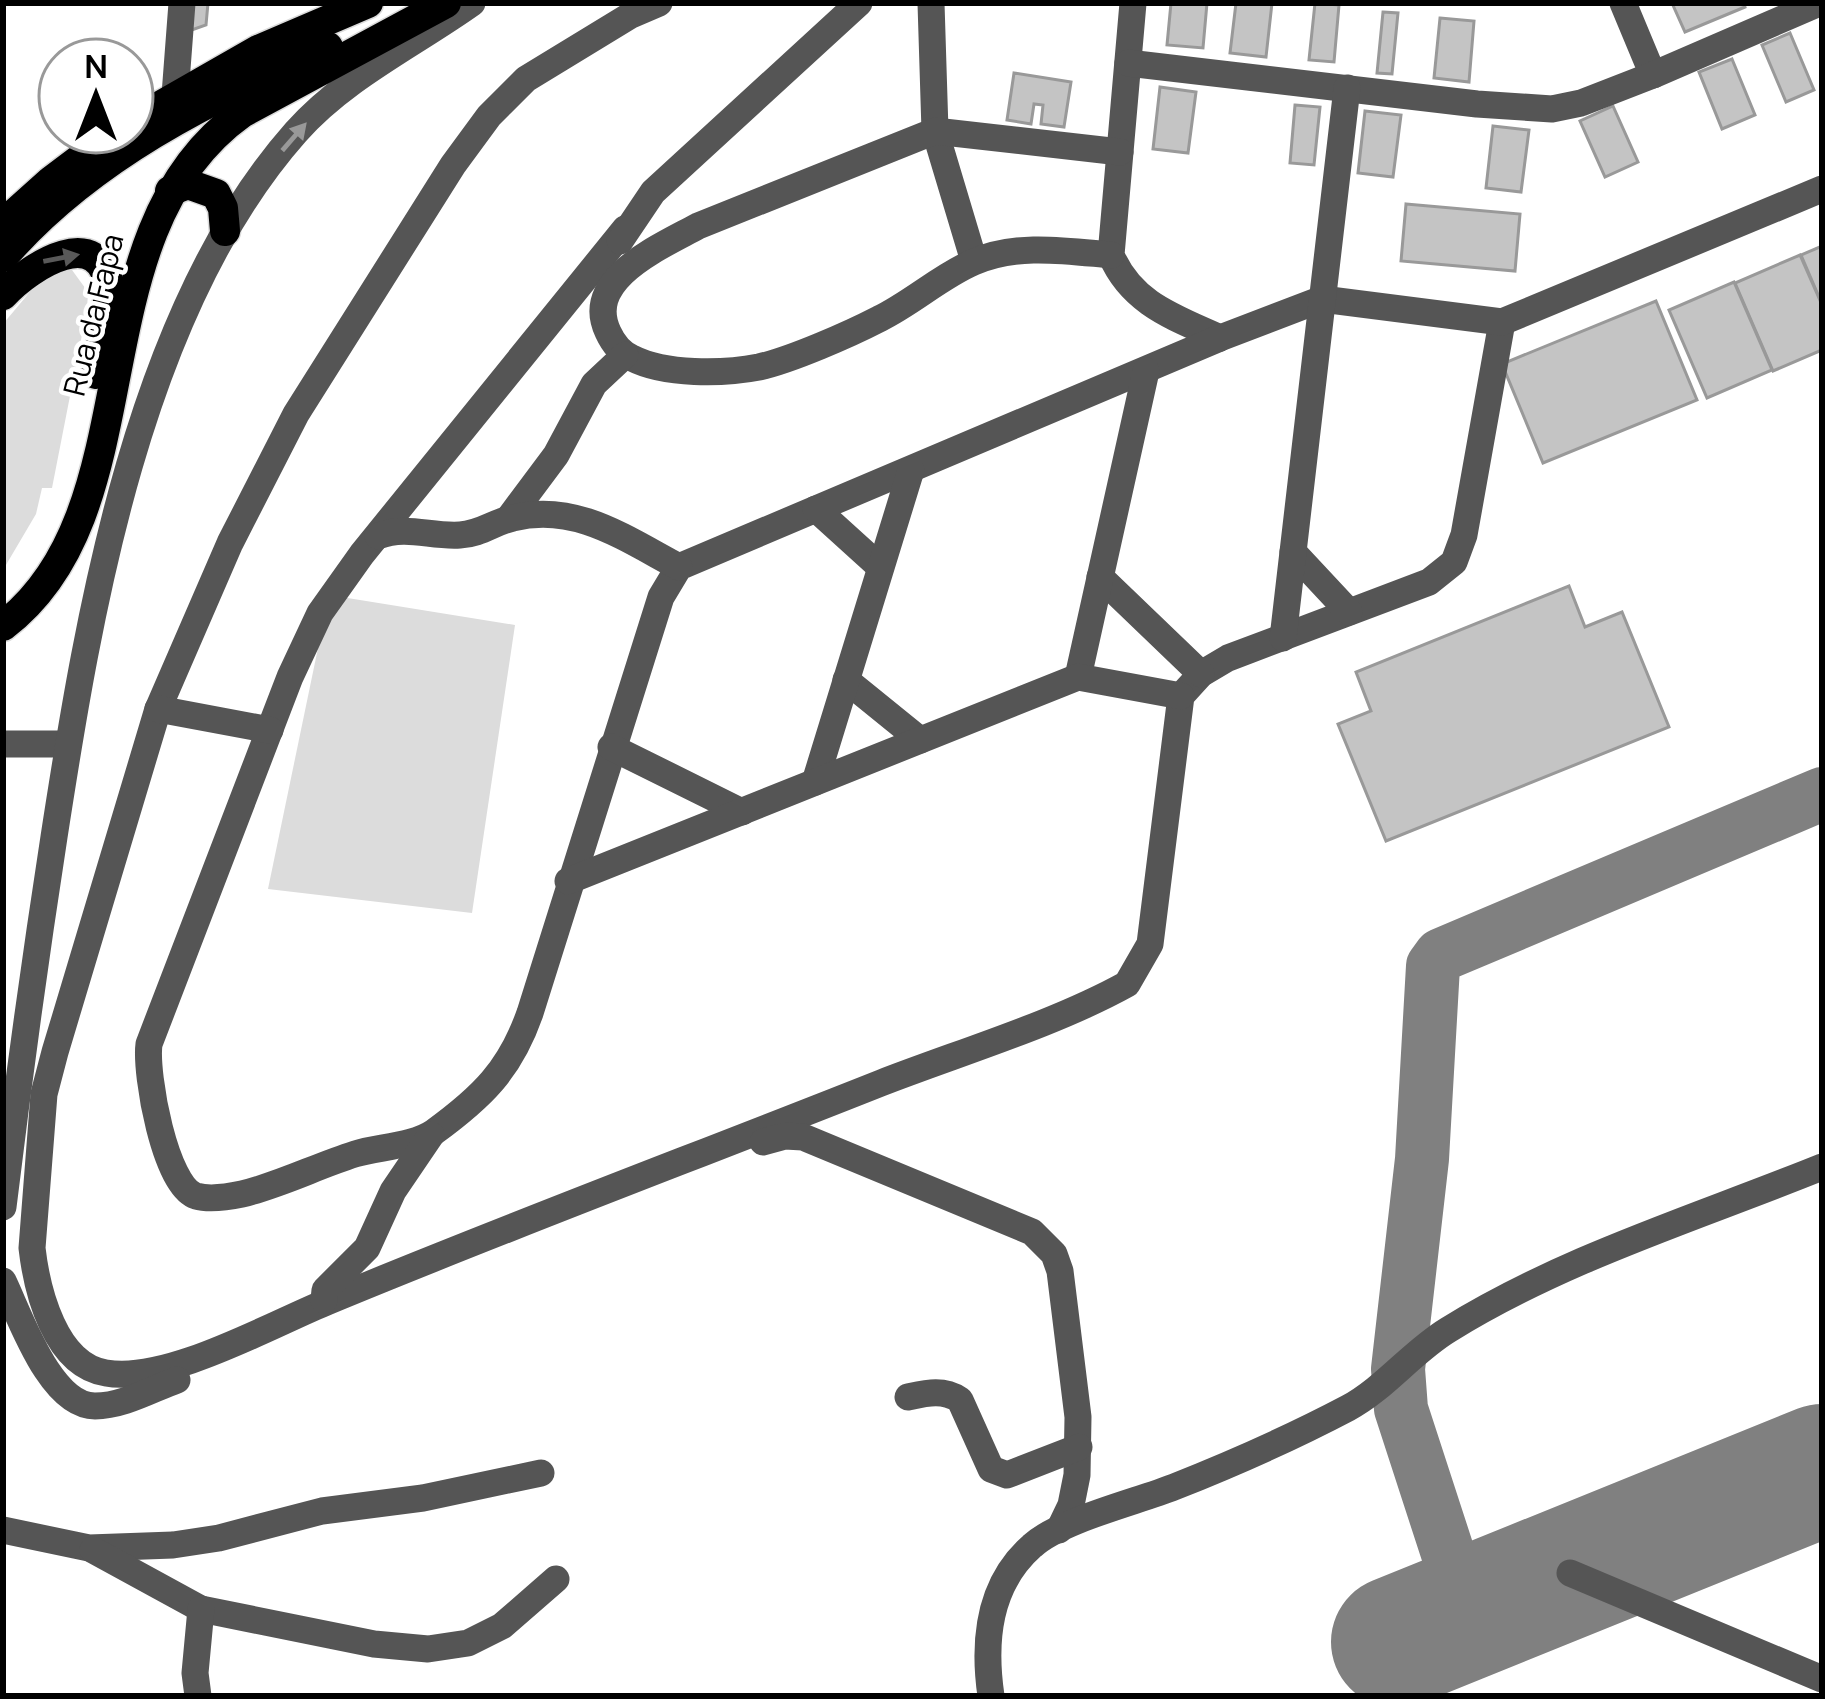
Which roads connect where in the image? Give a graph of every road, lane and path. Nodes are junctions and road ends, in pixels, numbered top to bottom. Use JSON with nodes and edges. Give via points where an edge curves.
{"nodes":[{"id":1,"x":182,"y":3,"type":"edge"},
{"id":2,"x":368,"y":3,"type":"edge"},
{"id":3,"x":431,"y":3,"type":"edge"},
{"id":4,"x":446,"y":3,"type":"edge"},
{"id":5,"x":472,"y":3,"type":"edge"},
{"id":6,"x":659,"y":3,"type":"edge"},
{"id":7,"x":859,"y":3,"type":"edge"},
{"id":8,"x":931,"y":3,"type":"edge"},
{"id":9,"x":1133,"y":3,"type":"edge"},
{"id":10,"x":1623,"y":3,"type":"edge"},
{"id":11,"x":1819,"y":3,"type":"edge"},
{"id":12,"x":628,"y":9,"type":"edge"},
{"id":13,"x":1127,"y":63,"type":"junction"},
{"id":14,"x":1653,"y":75,"type":"junction"},
{"id":15,"x":1347,"y":88,"type":"junction"},
{"id":16,"x":175,"y":94,"type":"junction"},
{"id":17,"x":156,"y":106,"type":"edge"},
{"id":18,"x":935,"y":131,"type":"junction"},
{"id":19,"x":1120,"y":152,"type":"junction"},
{"id":20,"x":84,"y":156,"type":"edge"},
{"id":21,"x":1822,"y":188,"type":"edge"},
{"id":22,"x":170,"y":191,"type":"junction"},
{"id":23,"x":3,"y":224,"type":"edge"},
{"id":24,"x":625,"y":229,"type":"junction"},
{"id":25,"x":225,"y":231,"type":"junction"},
{"id":26,"x":1111,"y":255,"type":"junction"},
{"id":27,"x":3,"y":257,"type":"edge"},
{"id":28,"x":974,"y":261,"type":"junction"},
{"id":29,"x":609,"y":285,"type":"junction"},
{"id":30,"x":3,"y":295,"type":"edge"},
{"id":31,"x":1322,"y":299,"type":"junction"},
{"id":32,"x":1502,"y":322,"type":"junction"},
{"id":33,"x":1220,"y":338,"type":"junction"},
{"id":34,"x":625,"y":355,"type":"junction"},
{"id":35,"x":1146,"y":370,"type":"junction"},
{"id":36,"x":910,"y":470,"type":"junction"},
{"id":37,"x":816,"y":509,"type":"junction"},
{"id":38,"x":508,"y":518,"type":"junction"},
{"id":39,"x":378,"y":536,"type":"junction"},
{"id":40,"x":1293,"y":552,"type":"junction"},
{"id":41,"x":679,"y":567,"type":"junction"},
{"id":42,"x":880,"y":567,"type":"junction"},
{"id":43,"x":1100,"y":577,"type":"junction"},
{"id":44,"x":3,"y":603,"type":"edge"},
{"id":45,"x":1349,"y":612,"type":"junction"},
{"id":46,"x":3,"y":626,"type":"edge"},
{"id":47,"x":1283,"y":638,"type":"junction"},
{"id":48,"x":1201,"y":674,"type":"junction"},
{"id":49,"x":1078,"y":676,"type":"junction"},
{"id":50,"x":846,"y":680,"type":"junction"},
{"id":51,"x":1180,"y":696,"type":"junction"},
{"id":52,"x":158,"y":709,"type":"junction"},
{"id":53,"x":270,"y":730,"type":"junction"},
{"id":54,"x":920,"y":740,"type":"junction"},
{"id":55,"x":3,"y":744,"type":"edge"},
{"id":56,"x":68,"y":745,"type":"junction"},
{"id":57,"x":611,"y":747,"type":"junction"},
{"id":58,"x":814,"y":782,"type":"junction"},
{"id":59,"x":742,"y":812,"type":"junction"},
{"id":60,"x":568,"y":881,"type":"junction"},
{"id":61,"x":431,"y":1135,"type":"junction"},
{"id":62,"x":1822,"y":1166,"type":"edge"},
{"id":63,"x":3,"y":1207,"type":"edge"},
{"id":64,"x":3,"y":1281,"type":"edge"},
{"id":65,"x":328,"y":1301,"type":"junction"},
{"id":66,"x":908,"y":1397,"type":"dead end"},
{"id":67,"x":1079,"y":1448,"type":"junction"},
{"id":68,"x":541,"y":1473,"type":"dead end"},
{"id":69,"x":3,"y":1530,"type":"edge"},
{"id":70,"x":1059,"y":1530,"type":"junction"},
{"id":71,"x":89,"y":1548,"type":"junction"},
{"id":72,"x":1570,"y":1573,"type":"dead end"},
{"id":73,"x":556,"y":1580,"type":"dead end"},
{"id":74,"x":201,"y":1609,"type":"junction"},
{"id":75,"x":1822,"y":1679,"type":"edge"},
{"id":76,"x":198,"y":1696,"type":"edge"},
{"id":77,"x":991,"y":1696,"type":"edge"}],
"edges":[{"from":1,"to":16,"type":"street"},
{"from":2,"to":16,"type":"main road"},
{"from":3,"to":27,"type":"main road","via":[[195,109],[93,175]]},
{"from":4,"to":22,"type":"main road","name":"Rua da Fapa","via":[[242,113],[203,145]]},
{"from":25,"to":5,"type":"street","one_way":true,"via":[[296,132],[332,97]]},
{"from":6,"to":12,"type":"street"},
{"from":7,"to":24,"type":"street","via":[[712,135]]},
{"from":8,"to":18,"type":"street"},
{"from":9,"to":13,"type":"street"},
{"from":10,"to":14,"type":"street"},
{"from":11,"to":14,"type":"street"},
{"from":12,"to":52,"type":"street","via":[[526,79],[453,166],[296,413]]},
{"from":13,"to":15,"type":"street"},
{"from":13,"to":19,"type":"street"},
{"from":14,"to":15,"type":"street","via":[[1552,109]]},
{"from":15,"to":31,"type":"street"},
{"from":16,"to":17,"type":"main road"},
{"from":18,"to":19,"type":"street"},
{"from":18,"to":28,"type":"street"},
{"from":18,"to":29,"type":"street","via":[[698,226]]},
{"from":19,"to":26,"type":"street"},
{"from":20,"to":23,"type":"main road"},
{"from":21,"to":32,"type":"street"},
{"from":22,"to":25,"type":"main road","via":[[188,184],[216,194]]},
{"from":22,"to":46,"type":"main road","name":"Rua da Fapa","via":[[143,257],[75,533],[38,592]]},
{"from":24,"to":29,"type":"street"},
{"from":24,"to":39,"type":"street"},
{"from":25,"to":56,"type":"street","via":[[138,442]]},
{"from":26,"to":28,"type":"street","via":[[1037,249]]},
{"from":26,"to":33,"type":"street","via":[[1121,279],[1147,304]]},
{"from":28,"to":34,"type":"street","via":[[880,319],[760,367],[647,365]]},
{"from":29,"to":34,"type":"street","via":[[601,315]]},
{"from":30,"to":44,"type":"main road","name":"Rua da Fapa","one_way":true,"via":[[39,263],[74,254],[95,259],[110,290],[74,474],[45,551]]},
{"from":31,"to":32,"type":"street"},
{"from":31,"to":33,"type":"street"},
{"from":31,"to":40,"type":"street"},
{"from":32,"to":45,"type":"street","via":[[1454,562],[1429,582]]},
{"from":33,"to":35,"type":"street"},
{"from":34,"to":38,"type":"street","via":[[594,384],[556,455]]},
{"from":35,"to":36,"type":"street"},
{"from":35,"to":43,"type":"street"},
{"from":36,"to":37,"type":"street"},
{"from":36,"to":42,"type":"street"},
{"from":37,"to":41,"type":"street"},
{"from":37,"to":42,"type":"street"},
{"from":38,"to":39,"type":"street","via":[[456,536],[410,528]]},
{"from":38,"to":41,"type":"street","via":[[582,518]]},
{"from":39,"to":53,"type":"street","via":[[320,614]]},
{"from":40,"to":45,"type":"street"},
{"from":40,"to":47,"type":"street"},
{"from":41,"to":57,"type":"street","via":[[661,597]]},
{"from":42,"to":50,"type":"street"},
{"from":43,"to":48,"type":"street"},
{"from":43,"to":49,"type":"street"},
{"from":45,"to":47,"type":"street"},
{"from":47,"to":48,"type":"street"},
{"from":48,"to":51,"type":"street"},
{"from":49,"to":51,"type":"street"},
{"from":49,"to":54,"type":"street"},
{"from":50,"to":54,"type":"street"},
{"from":50,"to":58,"type":"street"},
{"from":51,"to":65,"type":"street","via":[[1150,944],[1126,984]]},
{"from":52,"to":53,"type":"street"},
{"from":52,"to":65,"type":"street","via":[[44,1094],[32,1248],[38,1285],[70,1352],[103,1373],[124,1375],[221,1348]]},
{"from":53,"to":61,"type":"street","via":[[149,1044],[148,1083],[178,1183],[192,1195],[242,1194]]},
{"from":54,"to":58,"type":"street"},
{"from":55,"to":56,"type":"street"},
{"from":56,"to":63,"type":"street"},
{"from":57,"to":59,"type":"street"},
{"from":57,"to":60,"type":"street"},
{"from":58,"to":59,"type":"street"},
{"from":59,"to":60,"type":"street"},
{"from":60,"to":61,"type":"street","via":[[517,1050],[502,1074]]},
{"from":61,"to":65,"type":"street","via":[[392,1190],[367,1248],[325,1290]]},
{"from":62,"to":70,"type":"street","via":[[1573,1262],[1445,1331],[1350,1407]]},
{"from":64,"to":67,"type":"street","via":[[60,1389],[88,1406],[108,1405],[762,1142],[803,1137],[1046,1243],[1060,1271],[1070,1331]]},
{"from":66,"to":67,"type":"street","via":[[932,1392],[960,1400],[999,1474]]},
{"from":67,"to":70,"type":"street"},
{"from":68,"to":71,"type":"street","via":[[322,1511],[219,1538]]},
{"from":69,"to":71,"type":"street"},
{"from":70,"to":77,"type":"street","via":[[1013,1566],[991,1609]]},
{"from":71,"to":74,"type":"street"},
{"from":72,"to":75,"type":"street"},
{"from":73,"to":74,"type":"street","via":[[502,1626],[468,1643],[428,1648]]},
{"from":74,"to":76,"type":"street"}]}
